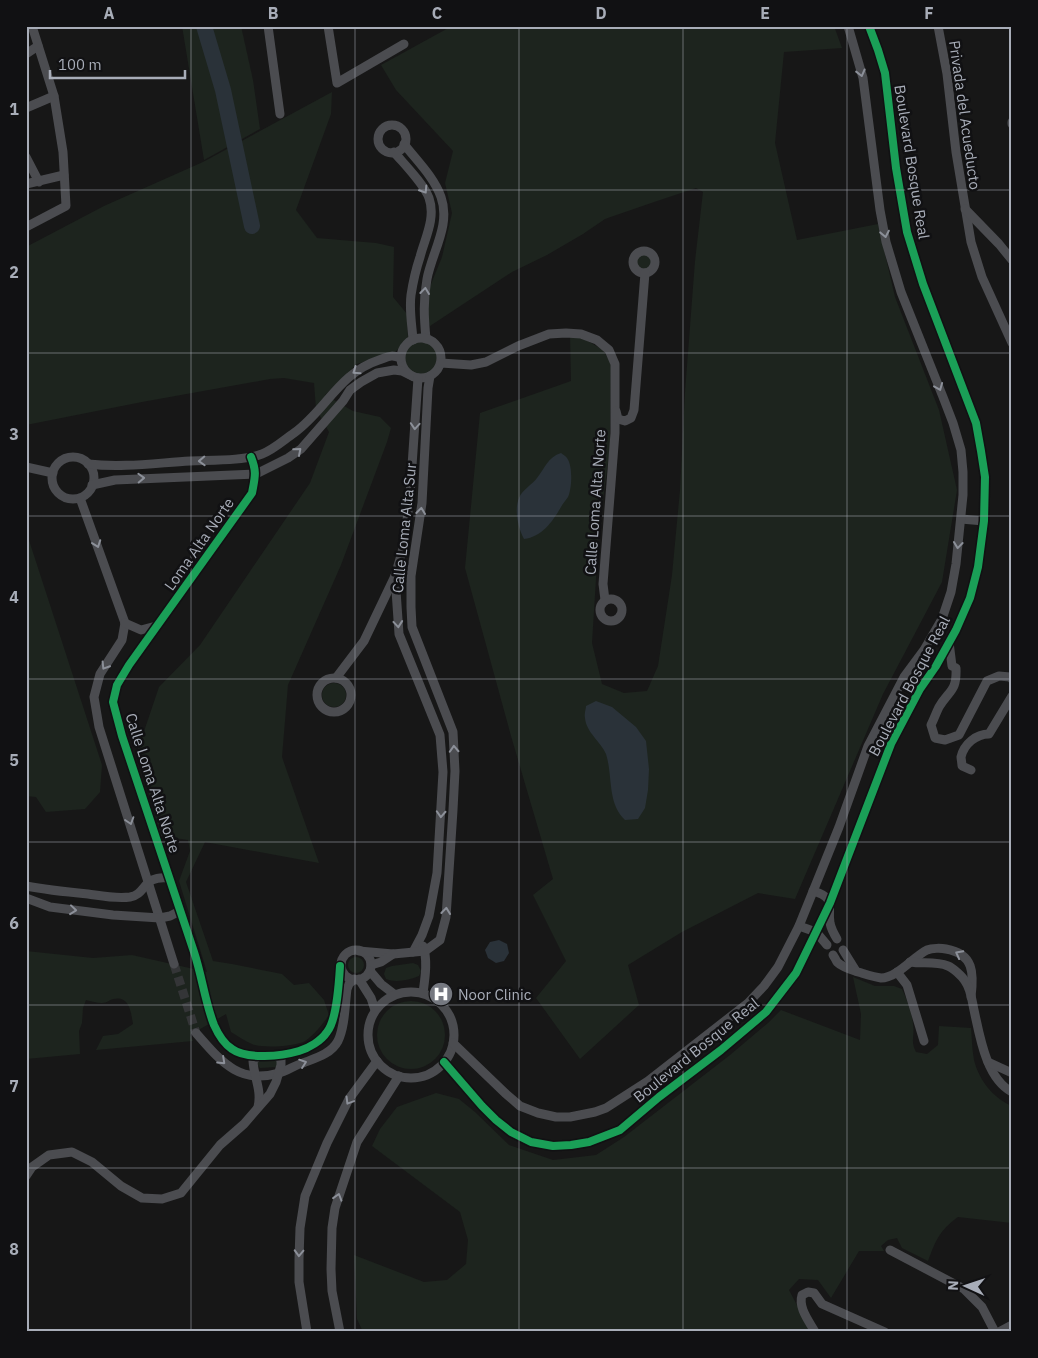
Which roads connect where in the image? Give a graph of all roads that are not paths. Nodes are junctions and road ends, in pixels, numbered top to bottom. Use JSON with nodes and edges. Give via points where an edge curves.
{"nodes":[{"id":1,"x":268,"y":26,"type":"edge"},
{"id":2,"x":328,"y":26,"type":"edge"},
{"id":3,"x":848,"y":26,"type":"edge"},
{"id":4,"x":870,"y":26,"type":"edge"},
{"id":5,"x":938,"y":26,"type":"edge"},
{"id":6,"x":32,"y":28,"type":"edge"},
{"id":7,"x":404,"y":44,"type":"dead end"},
{"id":8,"x":42,"y":45,"type":"junction"},
{"id":9,"x":26,"y":54,"type":"edge"},
{"id":10,"x":54,"y":96,"type":"junction"},
{"id":11,"x":26,"y":108,"type":"edge"},
{"id":12,"x":280,"y":114,"type":"dead end"},
{"id":13,"x":404,"y":144,"type":"junction"},
{"id":14,"x":394,"y":152,"type":"junction"},
{"id":15,"x":26,"y":157,"type":"edge"},
{"id":16,"x":64,"y":175,"type":"junction"},
{"id":17,"x":39,"y":182,"type":"junction"},
{"id":18,"x":26,"y":184,"type":"edge"},
{"id":19,"x":965,"y":208,"type":"junction"},
{"id":20,"x":26,"y":227,"type":"edge"},
{"id":21,"x":1012,"y":260,"type":"edge"},
{"id":22,"x":645,"y":273,"type":"dead end"},
{"id":23,"x":413,"y":340,"type":"junction"},
{"id":24,"x":426,"y":340,"type":"junction"},
{"id":25,"x":1012,"y":343,"type":"edge"},
{"id":26,"x":400,"y":358,"type":"junction"},
{"id":27,"x":441,"y":363,"type":"junction"},
{"id":28,"x":430,"y":376,"type":"junction"},
{"id":29,"x":416,"y":377,"type":"junction"},
{"id":30,"x":615,"y":406,"type":"junction"},
{"id":31,"x":251,"y":457,"type":"junction"},
{"id":32,"x":88,"y":464,"type":"junction"},
{"id":33,"x":26,"y":467,"type":"edge"},
{"id":34,"x":53,"y":473,"type":"junction"},
{"id":35,"x":256,"y":474,"type":"junction"},
{"id":36,"x":92,"y":485,"type":"junction"},
{"id":37,"x":80,"y":498,"type":"junction"},
{"id":38,"x":961,"y":520,"type":"junction"},
{"id":39,"x":984,"y":521,"type":"junction"},
{"id":40,"x":395,"y":576,"type":"junction"},
{"id":41,"x":411,"y":576,"type":"junction"},
{"id":42,"x":605,"y":600,"type":"dead end"},
{"id":43,"x":125,"y":623,"type":"junction"},
{"id":44,"x":156,"y":626,"type":"junction"},
{"id":45,"x":949,"y":642,"type":"junction"},
{"id":46,"x":936,"y":666,"type":"junction"},
{"id":47,"x":952,"y":666,"type":"junction"},
{"id":48,"x":336,"y":678,"type":"dead end"},
{"id":49,"x":1012,"y":679,"type":"edge"},
{"id":50,"x":1012,"y":696,"type":"edge"},
{"id":51,"x":972,"y":770,"type":"dead end"},
{"id":52,"x":169,"y":878,"type":"junction"},
{"id":53,"x":148,"y":881,"type":"junction"},
{"id":54,"x":435,"y":883,"type":"junction"},
{"id":55,"x":448,"y":885,"type":"junction"},
{"id":56,"x":26,"y":886,"type":"edge"},
{"id":57,"x":813,"y":891,"type":"junction"},
{"id":58,"x":26,"y":898,"type":"edge"},
{"id":59,"x":830,"y":903,"type":"junction"},
{"id":60,"x":180,"y":911,"type":"junction"},
{"id":61,"x":160,"y":918,"type":"junction"},
{"id":62,"x":799,"y":926,"type":"junction"},
{"id":63,"x":816,"y":932,"type":"junction"},
{"id":64,"x":420,"y":938,"type":"junction"},
{"id":65,"x":836,"y":939,"type":"dead end"},
{"id":66,"x":827,"y":945,"type":"dead end"},
{"id":67,"x":843,"y":950,"type":"dead end"},
{"id":68,"x":359,"y":951,"type":"junction"},
{"id":69,"x":425,"y":951,"type":"junction"},
{"id":70,"x":413,"y":952,"type":"junction"},
{"id":71,"x":393,"y":954,"type":"junction"},
{"id":72,"x":195,"y":955,"type":"tunnel mouth"},
{"id":73,"x":833,"y":956,"type":"dead end"},
{"id":74,"x":910,"y":962,"type":"junction"},
{"id":75,"x":174,"y":964,"type":"tunnel mouth"},
{"id":76,"x":340,"y":966,"type":"junction"},
{"id":77,"x":370,"y":968,"type":"junction"},
{"id":78,"x":856,"y":971,"type":"junction"},
{"id":79,"x":896,"y":972,"type":"junction"},
{"id":80,"x":357,"y":979,"type":"junction"},
{"id":81,"x":423,"y":993,"type":"junction"},
{"id":82,"x":394,"y":994,"type":"junction"},
{"id":83,"x":971,"y":997,"type":"junction"},
{"id":84,"x":376,"y":1010,"type":"junction"},
{"id":85,"x":214,"y":1024,"type":"tunnel mouth"},
{"id":86,"x":196,"y":1033,"type":"tunnel mouth"},
{"id":87,"x":924,"y":1040,"type":"dead end"},
{"id":88,"x":453,"y":1043,"type":"junction"},
{"id":89,"x":275,"y":1055,"type":"junction"},
{"id":90,"x":258,"y":1056,"type":"junction"},
{"id":91,"x":377,"y":1061,"type":"junction"},
{"id":92,"x":444,"y":1062,"type":"junction"},
{"id":93,"x":988,"y":1062,"type":"junction"},
{"id":94,"x":279,"y":1073,"type":"junction"},
{"id":95,"x":1012,"y":1073,"type":"edge"},
{"id":96,"x":399,"y":1076,"type":"junction"},
{"id":97,"x":256,"y":1077,"type":"junction"},
{"id":98,"x":1012,"y":1092,"type":"edge"},
{"id":99,"x":257,"y":1109,"type":"junction"},
{"id":100,"x":26,"y":1176,"type":"edge"},
{"id":101,"x":890,"y":1250,"type":"dead end"},
{"id":102,"x":1012,"y":1325,"type":"edge"},
{"id":103,"x":307,"y":1332,"type":"edge"},
{"id":104,"x":340,"y":1332,"type":"edge"},
{"id":105,"x":815,"y":1332,"type":"edge"},
{"id":106,"x":884,"y":1332,"type":"edge"},
{"id":107,"x":995,"y":1332,"type":"edge"},
{"id":108,"x":999,"y":1332,"type":"edge"}],
"edges":[{"from":1,"to":12,"type":"street"},
{"from":2,"to":7,"type":"street","via":[[337,83]]},
{"from":3,"to":38,"type":"street","name":"Boulevard Bosque Real","one_way":true,"via":[[863,78],[886,242],[901,292],[947,405],[961,450]]},
{"from":4,"to":39,"type":"street","name":"Boulevard Bosque Real","via":[[885,73],[907,232],[923,284],[976,423],[985,478]]},
{"from":5,"to":19,"type":"street","name":"Privada del Acueducto"},
{"from":6,"to":8,"type":"street"},
{"from":8,"to":9,"type":"street"},
{"from":8,"to":10,"type":"street"},
{"from":10,"to":11,"type":"street"},
{"from":10,"to":16,"type":"street"},
{"from":13,"to":14,"type":"street"},
{"from":13,"to":14,"type":"street","via":[[405,135],[400,128],[392,125],[383,128],[378,136],[379,144],[386,151]]},
{"from":24,"to":13,"type":"street","one_way":true,"via":[[424,293],[441,233],[442,199],[435,182]]},
{"from":14,"to":23,"type":"street","one_way":true,"via":[[424,188],[431,210],[431,222],[411,296]]},
{"from":15,"to":17,"type":"street"},
{"from":16,"to":17,"type":"street"},
{"from":16,"to":20,"type":"street","via":[[66,206]]},
{"from":17,"to":18,"type":"street"},
{"from":19,"to":21,"type":"street","name":"Privada del Acueducto"},
{"from":19,"to":25,"type":"street","name":"Privada del Acueducto","via":[[982,276]]},
{"from":22,"to":30,"type":"street","name":"Calle Loma Alta Norte","via":[[631,418],[625,421],[618,419]]},
{"from":23,"to":24,"type":"street"},
{"from":23,"to":26,"type":"street","via":[[407,344]]},
{"from":24,"to":27,"type":"street","via":[[440,351]]},
{"from":26,"to":29,"type":"street","via":[[408,374]]},
{"from":26,"to":31,"type":"street","one_way":true,"via":[[394,355],[383,358],[355,371],[303,426],[262,454]]},
{"from":27,"to":28,"type":"street"},
{"from":27,"to":30,"type":"street","name":"Calle Loma Alta Norte","via":[[471,365],[486,362],[548,334],[581,334],[597,340],[609,350],[615,364]]},
{"from":28,"to":29,"type":"street"},
{"from":41,"to":28,"type":"street","name":"Calle Loma Alta Sur","one_way":true,"via":[[422,503]]},
{"from":35,"to":29,"type":"street","one_way":true,"via":[[301,449],[360,382],[377,373],[394,370]]},
{"from":29,"to":40,"type":"street","name":"Calle Loma Alta Sur","one_way":true,"via":[[410,495],[404,545]]},
{"from":30,"to":42,"type":"street","name":"Calle Loma Alta Norte","via":[[603,584]]},
{"from":31,"to":32,"type":"street","one_way":true,"via":[[106,466]]},
{"from":31,"to":35,"type":"street"},
{"from":32,"to":34,"type":"street","via":[[77,458],[64,459]]},
{"from":32,"to":36,"type":"street","via":[[93,474]]},
{"from":33,"to":34,"type":"street"},
{"from":34,"to":37,"type":"street","via":[[57,492],[68,498]]},
{"from":36,"to":35,"type":"street","name":"Loma Alta Norte","one_way":true,"via":[[115,480]]},
{"from":35,"to":44,"type":"street","name":"Loma Alta Norte","via":[[252,493]]},
{"from":36,"to":37,"type":"street"},
{"from":37,"to":43,"type":"street","one_way":true},
{"from":38,"to":39,"type":"street"},
{"from":38,"to":57,"type":"street","name":"Boulevard Bosque Real","one_way":true,"via":[[951,592],[942,619],[904,678],[868,746]]},
{"from":39,"to":45,"type":"street","name":"Boulevard Bosque Real","via":[[970,598]]},
{"from":40,"to":41,"type":"street"},
{"from":40,"to":48,"type":"street","name":"Calle Loma Alta Sur","via":[[364,641]]},
{"from":40,"to":54,"type":"street","name":"Calle Loma Alta Sur","one_way":true,"via":[[399,634],[440,735],[443,772]]},
{"from":55,"to":41,"type":"street","name":"Calle Loma Alta Sur","one_way":true,"via":[[455,771],[453,732],[412,627]]},
{"from":43,"to":44,"type":"street","via":[[141,630]]},
{"from":43,"to":53,"type":"street","one_way":true,"via":[[122,640],[100,674],[94,697],[99,727]]},
{"from":44,"to":52,"type":"street","name":"Calle Loma Alta Norte","via":[[117,685],[113,702]]},
{"from":45,"to":46,"type":"street","name":"Boulevard Bosque Real"},
{"from":45,"to":47,"type":"street"},
{"from":46,"to":47,"type":"street"},
{"from":46,"to":59,"type":"street","name":"Boulevard Bosque Real","via":[[920,688],[890,744]]},
{"from":47,"to":49,"type":"street","via":[[956,668],[953,689],[931,725],[936,738],[946,740],[959,735],[987,681],[999,676]]},
{"from":50,"to":51,"type":"street","via":[[989,734],[969,741],[961,758],[962,766]]},
{"from":52,"to":53,"type":"street","name":"Calle Loma Alta Norte"},
{"from":52,"to":60,"type":"street","name":"Calle Loma Alta Norte"},
{"from":53,"to":56,"type":"street","via":[[133,896],[115,898]]},
{"from":53,"to":61,"type":"street"},
{"from":54,"to":55,"type":"street"},
{"from":54,"to":64,"type":"street","name":"Calle Loma Alta Sur","via":[[429,916]]},
{"from":69,"to":55,"type":"street","name":"Calle Loma Alta Sur","one_way":true,"via":[[440,940],[446,917]]},
{"from":57,"to":59,"type":"street","via":[[823,894]]},
{"from":57,"to":62,"type":"street","name":"Boulevard Bosque Real"},
{"from":58,"to":61,"type":"street","one_way":true,"via":[[50,907]]},
{"from":59,"to":63,"type":"street","name":"Boulevard Bosque Real"},
{"from":59,"to":65,"type":"street","via":[[830,923]]},
{"from":60,"to":61,"type":"street"},
{"from":60,"to":72,"type":"street","name":"Calle Loma Alta Norte"},
{"from":61,"to":75,"type":"street"},
{"from":62,"to":63,"type":"street"},
{"from":62,"to":88,"type":"street","name":"Boulevard Bosque Real","via":[[778,967],[748,1003],[648,1081],[595,1112],[556,1117],[520,1106]]},
{"from":63,"to":66,"type":"street"},
{"from":63,"to":92,"type":"street","name":"Boulevard Bosque Real","via":[[796,973],[766,1012],[620,1130],[589,1142],[553,1146],[531,1142],[511,1132],[482,1106]]},
{"from":64,"to":69,"type":"street"},
{"from":64,"to":70,"type":"street","name":"Calle Loma Alta Sur"},
{"from":67,"to":78,"type":"street"},
{"from":68,"to":71,"type":"street"},
{"from":68,"to":76,"type":"street","via":[[346,954]]},
{"from":68,"to":77,"type":"street","via":[[370,959]]},
{"from":69,"to":70,"type":"street"},
{"from":69,"to":81,"type":"street"},
{"from":70,"to":71,"type":"street"},
{"from":71,"to":77,"type":"street"},
{"from":73,"to":78,"type":"street","via":[[838,963]]},
{"from":74,"to":79,"type":"street"},
{"from":74,"to":83,"type":"street","via":[[949,966],[966,981]]},
{"from":83,"to":74,"type":"street","one_way":true,"via":[[972,967],[956,951],[930,949]]},
{"from":76,"to":80,"type":"street","via":[[345,975]]},
{"from":76,"to":89,"type":"street","via":[[333,1020],[327,1033],[303,1050]]},
{"from":77,"to":80,"type":"street","via":[[367,975]]},
{"from":77,"to":82,"type":"street","via":[[380,984]]},
{"from":78,"to":79,"type":"street","via":[[882,978]]},
{"from":79,"to":87,"type":"street","via":[[907,985]]},
{"from":80,"to":84,"type":"street","via":[[372,998]]},
{"from":94,"to":80,"type":"street","one_way":true,"via":[[326,1054],[335,1046],[341,1033],[347,989]]},
{"from":81,"to":82,"type":"street"},
{"from":81,"to":88,"type":"street","via":[[443,1007],[450,1018]]},
{"from":82,"to":84,"type":"street"},
{"from":83,"to":93,"type":"street"},
{"from":84,"to":91,"type":"street","via":[[368,1036],[370,1049]]},
{"from":85,"to":90,"type":"street","via":[[232,1049],[244,1055]]},
{"from":86,"to":97,"type":"street","one_way":true,"via":[[226,1066]]},
{"from":88,"to":92,"type":"street"},
{"from":89,"to":90,"type":"street"},
{"from":89,"to":94,"type":"street","via":[[281,1059]]},
{"from":90,"to":97,"type":"street","via":[[253,1062]]},
{"from":91,"to":96,"type":"street"},
{"from":91,"to":103,"type":"street","one_way":true,"via":[[349,1099],[305,1196],[298,1259]]},
{"from":92,"to":96,"type":"street","via":[[422,1076]]},
{"from":93,"to":95,"type":"street"},
{"from":93,"to":98,"type":"street","via":[[997,1078]]},
{"from":94,"to":97,"type":"street"},
{"from":94,"to":99,"type":"street","via":[[273,1089]]},
{"from":104,"to":96,"type":"street","one_way":true,"via":[[331,1270],[335,1208],[357,1142]]},
{"from":97,"to":99,"type":"street","via":[[259,1087]]},
{"from":99,"to":100,"type":"street","via":[[220,1146],[181,1194],[162,1199],[142,1198],[121,1186],[92,1162],[72,1152],[49,1155],[32,1167]]},
{"from":101,"to":107,"type":"street","via":[[964,1289],[982,1307]]},
{"from":102,"to":108,"type":"street"},
{"from":105,"to":106,"type":"street","via":[[800,1301],[808,1292],[814,1293],[822,1304]]}]}
